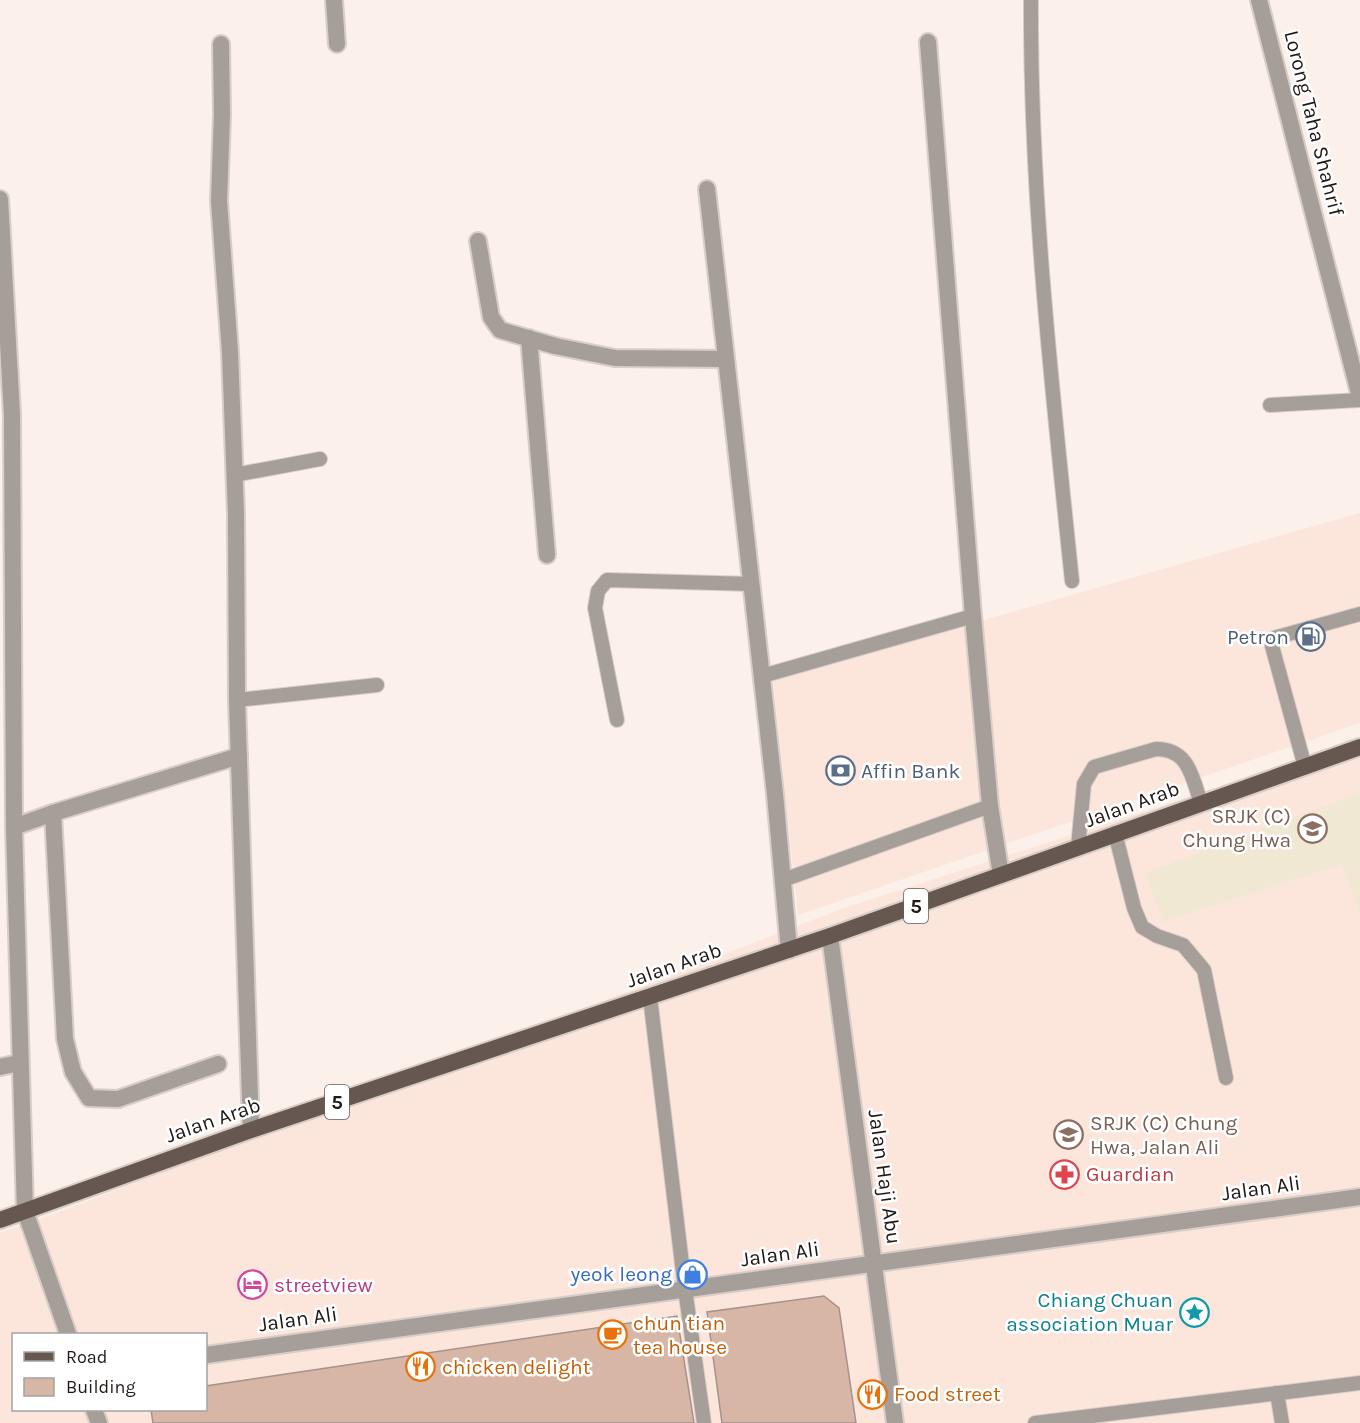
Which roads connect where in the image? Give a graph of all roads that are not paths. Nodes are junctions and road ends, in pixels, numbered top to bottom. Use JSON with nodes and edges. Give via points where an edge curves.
{"nodes":[{"id":1,"x":334,"y":0,"type":"edge"},
{"id":2,"x":1031,"y":0,"type":"edge"},
{"id":3,"x":1259,"y":0,"type":"edge"},
{"id":4,"x":928,"y":42,"type":"dead end"},
{"id":5,"x":221,"y":44,"type":"dead end"},
{"id":6,"x":337,"y":44,"type":"dead end"},
{"id":7,"x":707,"y":189,"type":"dead end"},
{"id":8,"x":0,"y":199,"type":"edge"},
{"id":9,"x":478,"y":240,"type":"dead end"},
{"id":10,"x":529,"y":338,"type":"junction"},
{"id":11,"x":726,"y":359,"type":"junction"},
{"id":12,"x":1360,"y":398,"type":"edge"},
{"id":13,"x":1270,"y":405,"type":"dead end"},
{"id":14,"x":6,"y":415,"type":"edge"},
{"id":15,"x":320,"y":459,"type":"dead end"},
{"id":16,"x":234,"y":475,"type":"junction"},
{"id":17,"x":547,"y":555,"type":"dead end"},
{"id":18,"x":1072,"y":581,"type":"dead end"},
{"id":19,"x":752,"y":584,"type":"junction"},
{"id":20,"x":1360,"y":614,"type":"edge"},
{"id":21,"x":973,"y":616,"type":"junction"},
{"id":22,"x":762,"y":676,"type":"junction"},
{"id":23,"x":377,"y":685,"type":"dead end"},
{"id":24,"x":237,"y":700,"type":"junction"},
{"id":25,"x":617,"y":720,"type":"dead end"},
{"id":26,"x":1360,"y":747,"type":"edge"},
{"id":27,"x":239,"y":756,"type":"junction"},
{"id":28,"x":1305,"y":767,"type":"junction"},
{"id":29,"x":1201,"y":803,"type":"junction"},
{"id":30,"x":990,"y":806,"type":"junction"},
{"id":31,"x":53,"y":813,"type":"junction"},
{"id":32,"x":14,"y":827,"type":"junction"},
{"id":33,"x":1115,"y":833,"type":"junction"},
{"id":34,"x":1078,"y":847,"type":"junction"},
{"id":35,"x":1001,"y":875,"type":"junction"},
{"id":36,"x":783,"y":880,"type":"junction"},
{"id":37,"x":830,"y":936,"type":"junction"},
{"id":38,"x":789,"y":950,"type":"junction"},
{"id":39,"x":650,"y":997,"type":"junction"},
{"id":40,"x":19,"y":1063,"type":"junction"},
{"id":41,"x":218,"y":1064,"type":"dead end"},
{"id":42,"x":0,"y":1067,"type":"edge"},
{"id":43,"x":1226,"y":1078,"type":"dead end"},
{"id":44,"x":251,"y":1130,"type":"junction"},
{"id":45,"x":1360,"y":1197,"type":"edge"},
{"id":46,"x":25,"y":1211,"type":"junction"},
{"id":47,"x":0,"y":1220,"type":"edge"},
{"id":48,"x":874,"y":1264,"type":"junction"},
{"id":49,"x":685,"y":1289,"type":"junction"},
{"id":50,"x":67,"y":1333,"type":"edge"},
{"id":51,"x":207,"y":1355,"type":"edge"},
{"id":52,"x":1360,"y":1383,"type":"edge"},
{"id":53,"x":1277,"y":1394,"type":"junction"},
{"id":54,"x":704,"y":1423,"type":"edge"},
{"id":55,"x":896,"y":1423,"type":"edge"},
{"id":56,"x":1035,"y":1423,"type":"edge"},
{"id":57,"x":1282,"y":1423,"type":"edge"}],
"edges":[{"from":1,"to":6,"type":"street"},
{"from":2,"to":18,"type":"lane","via":[[1042,289]]},
{"from":3,"to":12,"type":"street","name":"Lorong Taha Shahrif"},
{"from":4,"to":21,"type":"street"},
{"from":5,"to":16,"type":"street","via":[[219,201]]},
{"from":7,"to":11,"type":"street"},
{"from":8,"to":14,"type":"street"},
{"from":9,"to":10,"type":"street","via":[[491,316],[500,330]]},
{"from":10,"to":11,"type":"street","via":[[615,358]]},
{"from":10,"to":17,"type":"street"},
{"from":11,"to":19,"type":"street"},
{"from":12,"to":13,"type":"lane"},
{"from":14,"to":32,"type":"street"},
{"from":15,"to":16,"type":"lane"},
{"from":16,"to":24,"type":"street"},
{"from":19,"to":22,"type":"street"},
{"from":19,"to":25,"type":"lane","via":[[607,580],[598,591],[595,608]]},
{"from":20,"to":28,"type":"lane","via":[[1274,638],[1272,646]]},
{"from":21,"to":22,"type":"lane"},
{"from":21,"to":30,"type":"street"},
{"from":22,"to":36,"type":"street"},
{"from":23,"to":24,"type":"lane"},
{"from":24,"to":27,"type":"street"},
{"from":26,"to":28,"type":"main road","name":"Jalan Arab","number":"5"},
{"from":27,"to":31,"type":"street"},
{"from":27,"to":44,"type":"street"},
{"from":28,"to":29,"type":"main road","name":"Jalan Arab","number":"5"},
{"from":29,"to":33,"type":"main road","name":"Jalan Arab","number":"5"},
{"from":29,"to":34,"type":"lane","via":[[1186,764],[1167,749],[1156,748],[1094,767],[1084,784]]},
{"from":30,"to":35,"type":"street"},
{"from":30,"to":36,"type":"lane"},
{"from":31,"to":32,"type":"street"},
{"from":31,"to":41,"type":"street","via":[[64,1039],[73,1072],[89,1098],[118,1099]]},
{"from":32,"to":40,"type":"street"},
{"from":33,"to":34,"type":"main road","name":"Jalan Arab","number":"5"},
{"from":33,"to":43,"type":"lane","via":[[1142,927],[1183,945],[1204,970]]},
{"from":34,"to":35,"type":"main road","name":"Jalan Arab","number":"5"},
{"from":35,"to":37,"type":"main road","name":"Jalan Arab","number":"5"},
{"from":36,"to":38,"type":"street"},
{"from":37,"to":38,"type":"main road","name":"Jalan Arab","number":"5"},
{"from":37,"to":48,"type":"street","name":"Jalan Haji Abu"},
{"from":38,"to":39,"type":"main road","name":"Jalan Arab","number":"5"},
{"from":39,"to":44,"type":"main road","name":"Jalan Arab","number":"5"},
{"from":39,"to":49,"type":"lane"},
{"from":40,"to":42,"type":"street"},
{"from":40,"to":46,"type":"street"},
{"from":44,"to":46,"type":"main road","name":"Jalan Arab","number":"5"},
{"from":45,"to":48,"type":"street","name":"Jalan Ali"},
{"from":46,"to":47,"type":"main road","name":"Jalan Arab","number":"5"},
{"from":46,"to":50,"type":"street"},
{"from":48,"to":49,"type":"street","name":"Jalan Ali"},
{"from":48,"to":55,"type":"street","name":"Jalan Haji Abu"},
{"from":49,"to":51,"type":"street","name":"Jalan Ali"},
{"from":49,"to":54,"type":"lane"},
{"from":52,"to":53,"type":"lane"},
{"from":53,"to":56,"type":"lane"},
{"from":53,"to":57,"type":"lane"}]}
